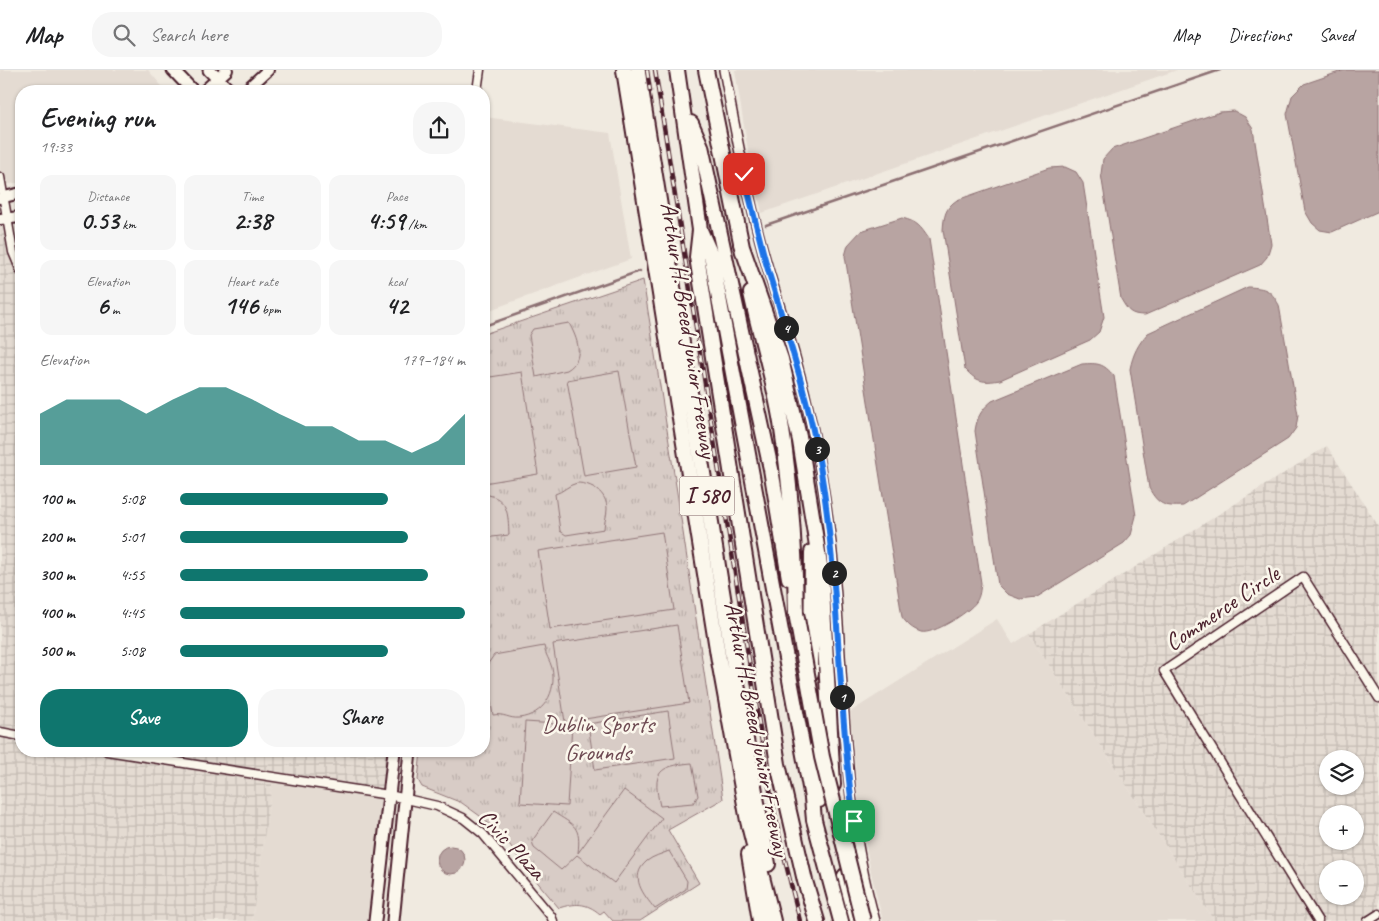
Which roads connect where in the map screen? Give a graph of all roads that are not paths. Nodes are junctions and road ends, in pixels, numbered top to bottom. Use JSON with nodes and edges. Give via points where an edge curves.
{"nodes":[{"id":1,"x":173,"y":70,"type":"edge"},
{"id":2,"x":227,"y":70,"type":"edge"},
{"id":3,"x":268,"y":70,"type":"edge"},
{"id":4,"x":480,"y":70,"type":"edge"},
{"id":5,"x":624,"y":70,"type":"edge"},
{"id":6,"x":638,"y":70,"type":"edge"},
{"id":7,"x":677,"y":70,"type":"edge"},
{"id":8,"x":706,"y":70,"type":"edge"},
{"id":9,"x":724,"y":70,"type":"edge"},
{"id":10,"x":214,"y":74,"type":"edge"},
{"id":11,"x":187,"y":85,"type":"edge"},
{"id":12,"x":208,"y":85,"type":"edge"},
{"id":13,"x":224,"y":85,"type":"edge"},
{"id":14,"x":252,"y":85,"type":"edge"},
{"id":15,"x":478,"y":85,"type":"edge"},
{"id":16,"x":683,"y":105,"type":"junction"},
{"id":17,"x":0,"y":177,"type":"edge"},
{"id":18,"x":15,"y":195,"type":"edge"},
{"id":19,"x":2,"y":198,"type":"edge"},
{"id":20,"x":4,"y":219,"type":"edge"},
{"id":21,"x":700,"y":230,"type":"junction"},
{"id":22,"x":742,"y":244,"type":"junction"},
{"id":23,"x":15,"y":255,"type":"edge"},
{"id":24,"x":813,"y":528,"type":"junction"},
{"id":25,"x":789,"y":549,"type":"junction"},
{"id":26,"x":1379,"y":698,"type":"edge"},
{"id":27,"x":0,"y":732,"type":"edge"},
{"id":28,"x":15,"y":735,"type":"edge"},
{"id":29,"x":161,"y":757,"type":"edge"},
{"id":30,"x":393,"y":757,"type":"edge"},
{"id":31,"x":409,"y":757,"type":"edge"},
{"id":32,"x":389,"y":795,"type":"junction"},
{"id":33,"x":405,"y":798,"type":"junction"},
{"id":34,"x":815,"y":799,"type":"junction"},
{"id":35,"x":748,"y":821,"type":"junction"},
{"id":36,"x":1379,"y":914,"type":"edge"},
{"id":37,"x":375,"y":921,"type":"edge"},
{"id":38,"x":393,"y":921,"type":"edge"},
{"id":39,"x":553,"y":921,"type":"edge"},
{"id":40,"x":760,"y":921,"type":"edge"},
{"id":41,"x":773,"y":921,"type":"edge"},
{"id":42,"x":783,"y":921,"type":"edge"},
{"id":43,"x":816,"y":921,"type":"edge"},
{"id":44,"x":841,"y":921,"type":"edge"},
{"id":45,"x":857,"y":921,"type":"edge"},
{"id":46,"x":863,"y":921,"type":"edge"},
{"id":47,"x":876,"y":921,"type":"edge"},
{"id":48,"x":1318,"y":921,"type":"edge"},
{"id":49,"x":1368,"y":921,"type":"edge"}],
"edges":[{"from":1,"to":11,"type":"main road"},
{"from":2,"to":10,"type":"main road"},
{"from":3,"to":14,"type":"main road"},
{"from":4,"to":15,"type":"street"},
{"from":5,"to":35,"type":"highway","name":"Arthur H. Breed Junior Freeway","number":"I 580"},
{"from":6,"to":42,"type":"highway","number":"I 580","via":[[748,758],[766,857]]},
{"from":7,"to":16,"type":"highway","name":"Arthur H. Breed Junior Freeway","number":"I 580"},
{"from":8,"to":22,"type":"highway"},
{"from":9,"to":47,"type":"street","via":[[754,220],[796,360],[819,459],[833,562],[849,787]]},
{"from":10,"to":12,"type":"main road"},
{"from":10,"to":13,"type":"main road"},
{"from":16,"to":21,"type":"highway","name":"Arthur H. Breed Junior Freeway","number":"I 580"},
{"from":16,"to":25,"type":"highway","via":[[701,146]]},
{"from":17,"to":19,"type":"street"},
{"from":18,"to":19,"type":"main road"},
{"from":19,"to":20,"type":"street"},
{"from":20,"to":23,"type":"street"},
{"from":21,"to":34,"type":"highway","via":[[711,254]]},
{"from":21,"to":43,"type":"highway","name":"Arthur H. Breed Junior Freeway","number":"I 580","via":[[697,257],[778,764]]},
{"from":22,"to":24,"type":"highway","via":[[791,398]]},
{"from":22,"to":25,"type":"highway","via":[[781,424]]},
{"from":24,"to":34,"type":"highway","via":[[810,649]]},
{"from":24,"to":45,"type":"highway","via":[[821,571],[837,827]]},
{"from":25,"to":46,"type":"highway","bridge":true,"via":[[796,613],[822,757]]},
{"from":26,"to":48,"type":"street","name":"Commerce Circle","via":[[1302,577],[1164,671]]},
{"from":27,"to":28,"type":"street"},
{"from":29,"to":32,"type":"street","name":"Civic Plaza"},
{"from":30,"to":32,"type":"main road"},
{"from":31,"to":33,"type":"main road"},
{"from":32,"to":33,"type":"street","name":"Civic Plaza"},
{"from":32,"to":37,"type":"main road"},
{"from":33,"to":38,"type":"main road"},
{"from":33,"to":39,"type":"street","name":"Civic Plaza","via":[[437,806],[463,818],[483,834]]},
{"from":34,"to":44,"type":"highway","via":[[814,820]]},
{"from":35,"to":40,"type":"highway","via":[[746,833],[750,867]]},
{"from":35,"to":41,"type":"highway","name":"Arthur H. Breed Junior Freeway","number":"I 580"},
{"from":36,"to":49,"type":"street"}]}
